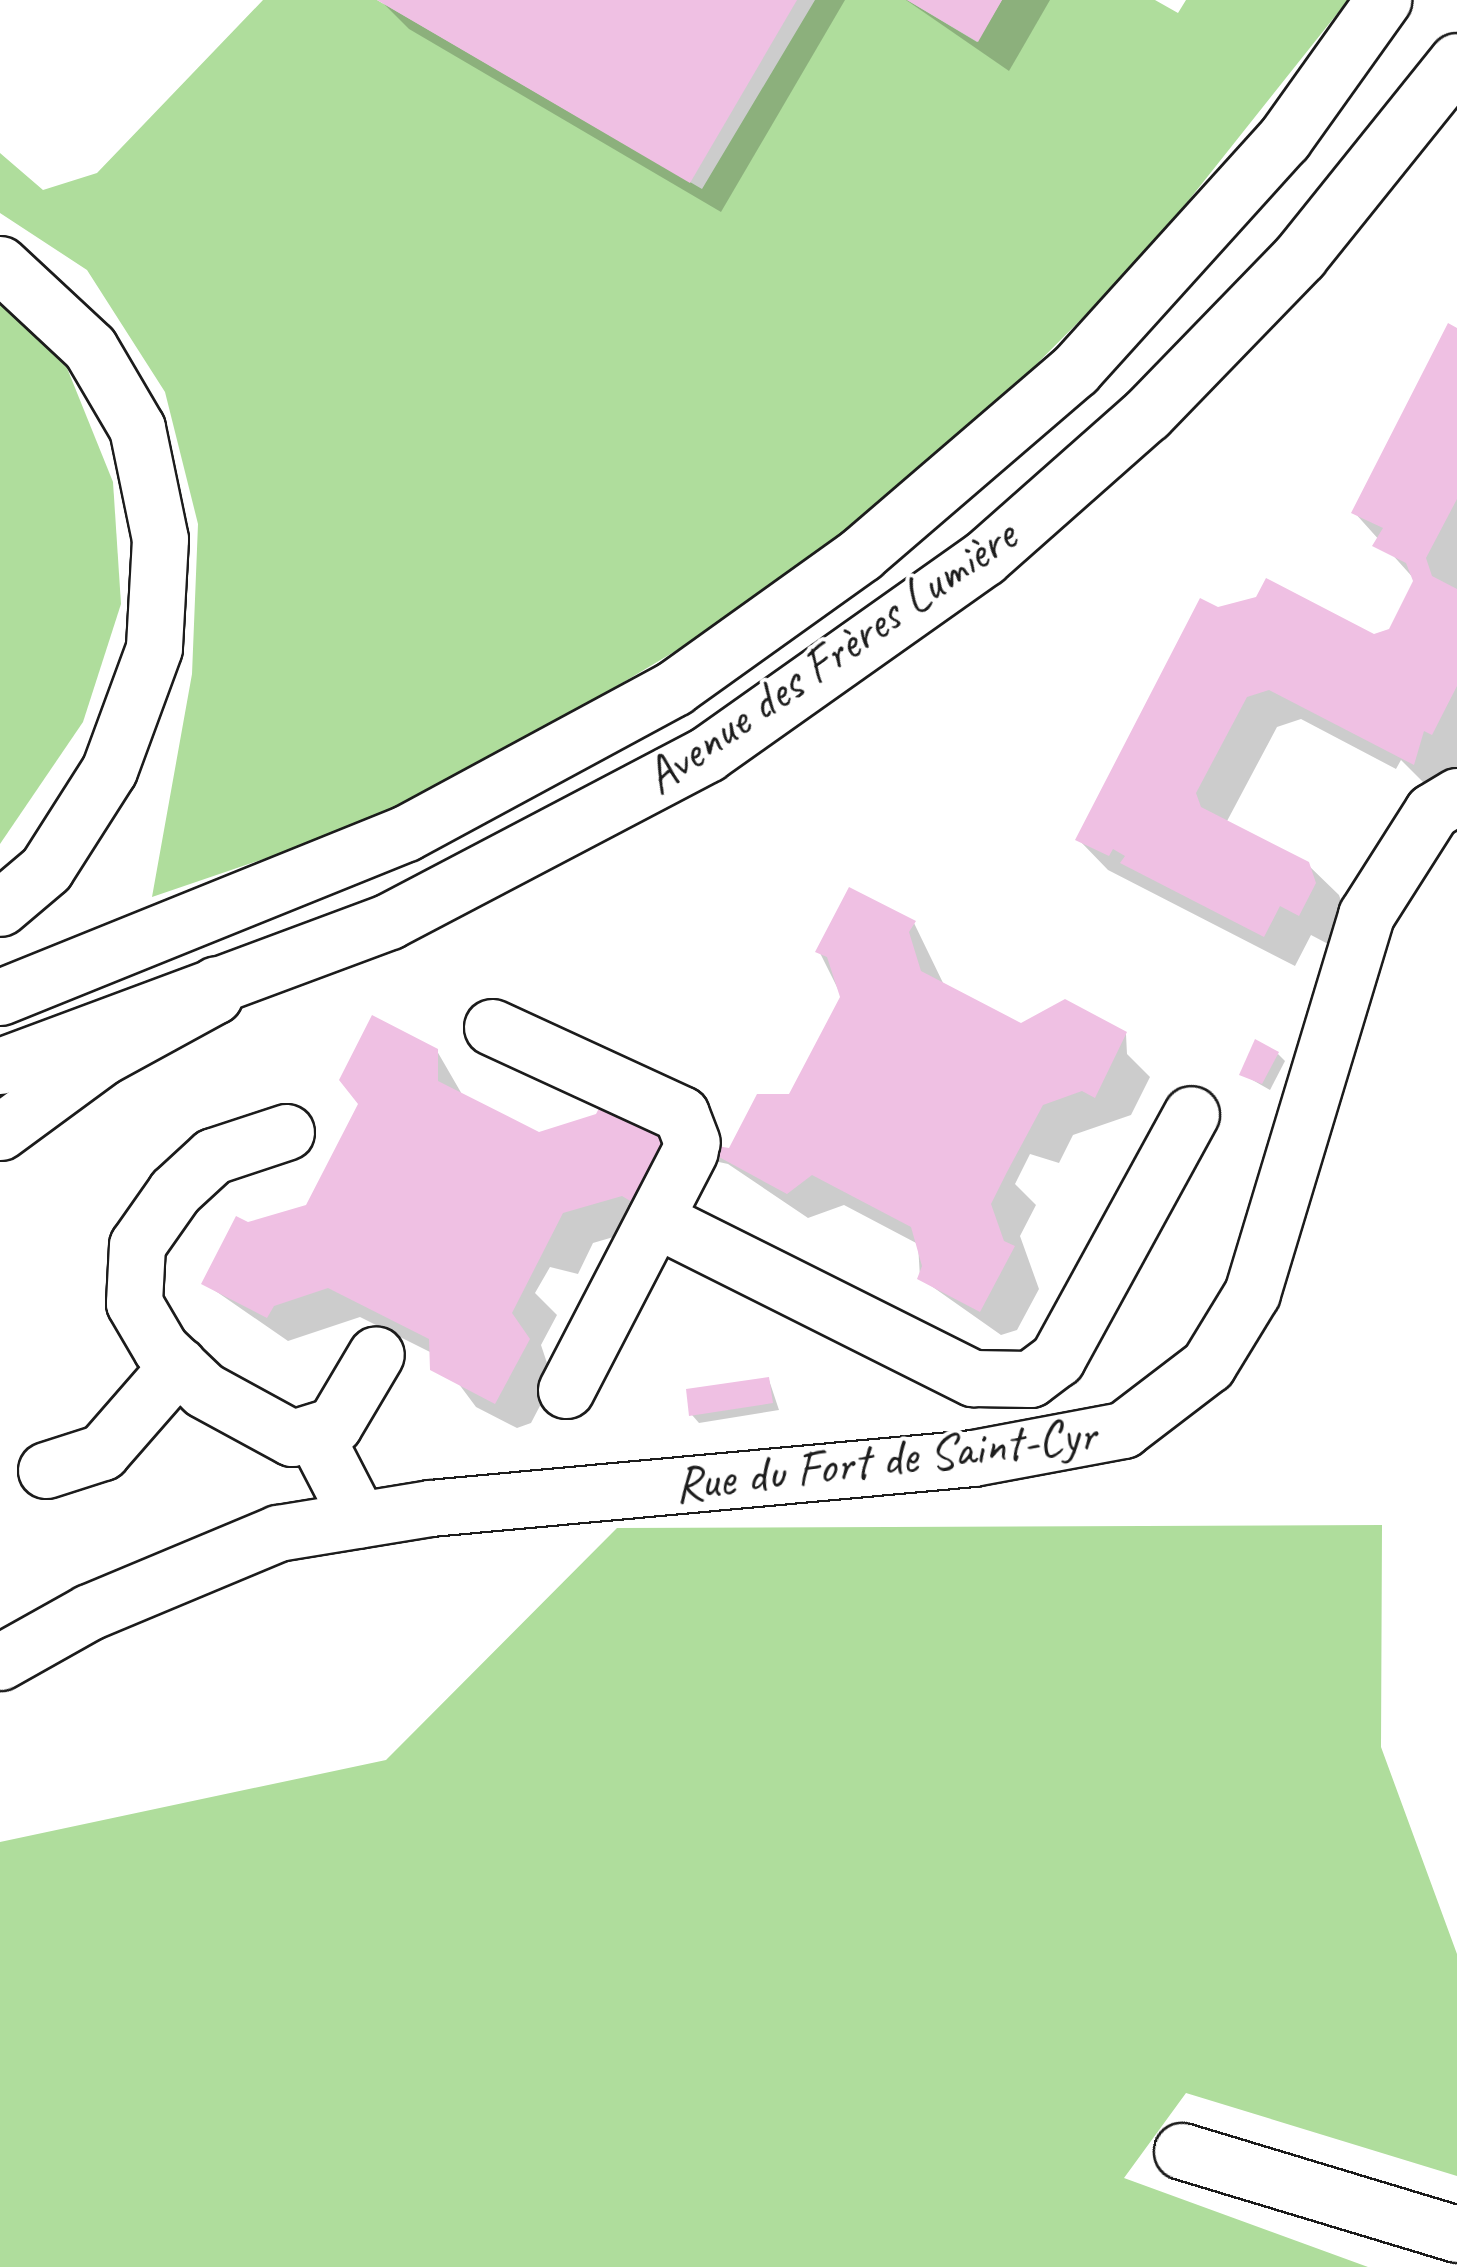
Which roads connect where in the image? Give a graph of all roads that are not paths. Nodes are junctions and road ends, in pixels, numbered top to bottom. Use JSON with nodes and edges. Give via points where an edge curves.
{"nodes":[{"id":1,"x":1383,"y":0,"type":"edge"},
{"id":2,"x":1457,"y":61,"type":"edge"},
{"id":3,"x":0,"y":264,"type":"edge"},
{"id":4,"x":1457,"y":796,"type":"edge"},
{"id":5,"x":0,"y":908,"type":"edge"},
{"id":6,"x":216,"y":984,"type":"junction"},
{"id":7,"x":0,"y":997,"type":"edge"},
{"id":8,"x":492,"y":1027,"type":"dead end"},
{"id":9,"x":0,"y":1066,"type":"edge"},
{"id":10,"x":1191,"y":1114,"type":"dead end"},
{"id":11,"x":0,"y":1132,"type":"edge"},
{"id":12,"x":286,"y":1132,"type":"dead end"},
{"id":13,"x":655,"y":1219,"type":"junction"},
{"id":14,"x":376,"y":1354,"type":"dead end"},
{"id":15,"x":178,"y":1366,"type":"junction"},
{"id":16,"x":991,"y":1381,"type":"junction"},
{"id":17,"x":566,"y":1390,"type":"dead end"},
{"id":18,"x":316,"y":1437,"type":"junction"},
{"id":19,"x":999,"y":1453,"type":"junction"},
{"id":20,"x":46,"y":1470,"type":"dead end"},
{"id":21,"x":359,"y":1520,"type":"junction"},
{"id":22,"x":0,"y":1662,"type":"edge"},
{"id":23,"x":1182,"y":2151,"type":"dead end"},
{"id":24,"x":1457,"y":2234,"type":"edge"}],
"edges":[{"from":1,"to":7,"type":"main road","name":"Avenue des Frères Lumière","via":[[1284,140],[1074,370],[862,554],[674,688],[406,832]]},
{"from":2,"to":6,"type":"main road","name":"Avenue des Frères Lumière","via":[[1300,256],[1147,414],[984,558],[707,754],[389,921]]},
{"from":3,"to":5,"type":"main road","via":[[90,348],[128,412],[160,539],[154,648],[109,770],[46,869]]},
{"from":4,"to":19,"type":"main road","name":"Rue du Fort de Saint-Cyr","via":[[1432,811],[1366,915],[1252,1293],[1208,1365],[1123,1430]]},
{"from":6,"to":9,"type":"main road","name":"Avenue des Frères Lumière"},
{"from":6,"to":11,"type":"main road","via":[[214,996],[102,1057]]},
{"from":8,"to":13,"type":"main road","via":[[681,1114],[691,1146]]},
{"from":10,"to":16,"type":"main road","via":[[1057,1360],[1030,1379]]},
{"from":12,"to":15,"type":"main road","via":[[213,1156],[137,1245],[134,1303]]},
{"from":13,"to":16,"type":"main road"},
{"from":13,"to":17,"type":"main road"},
{"from":14,"to":18,"type":"main road","via":[[334,1424]]},
{"from":15,"to":18,"type":"main road","via":[[292,1438]]},
{"from":15,"to":20,"type":"main road","via":[[102,1452]]},
{"from":16,"to":19,"type":"main road"},
{"from":18,"to":21,"type":"main road"},
{"from":19,"to":21,"type":"main road","name":"Rue du Fort de Saint-Cyr"},
{"from":21,"to":22,"type":"main road","name":"Rue du Fort de Saint-Cyr","via":[[278,1533],[89,1612]]},
{"from":23,"to":24,"type":"main road"}]}
